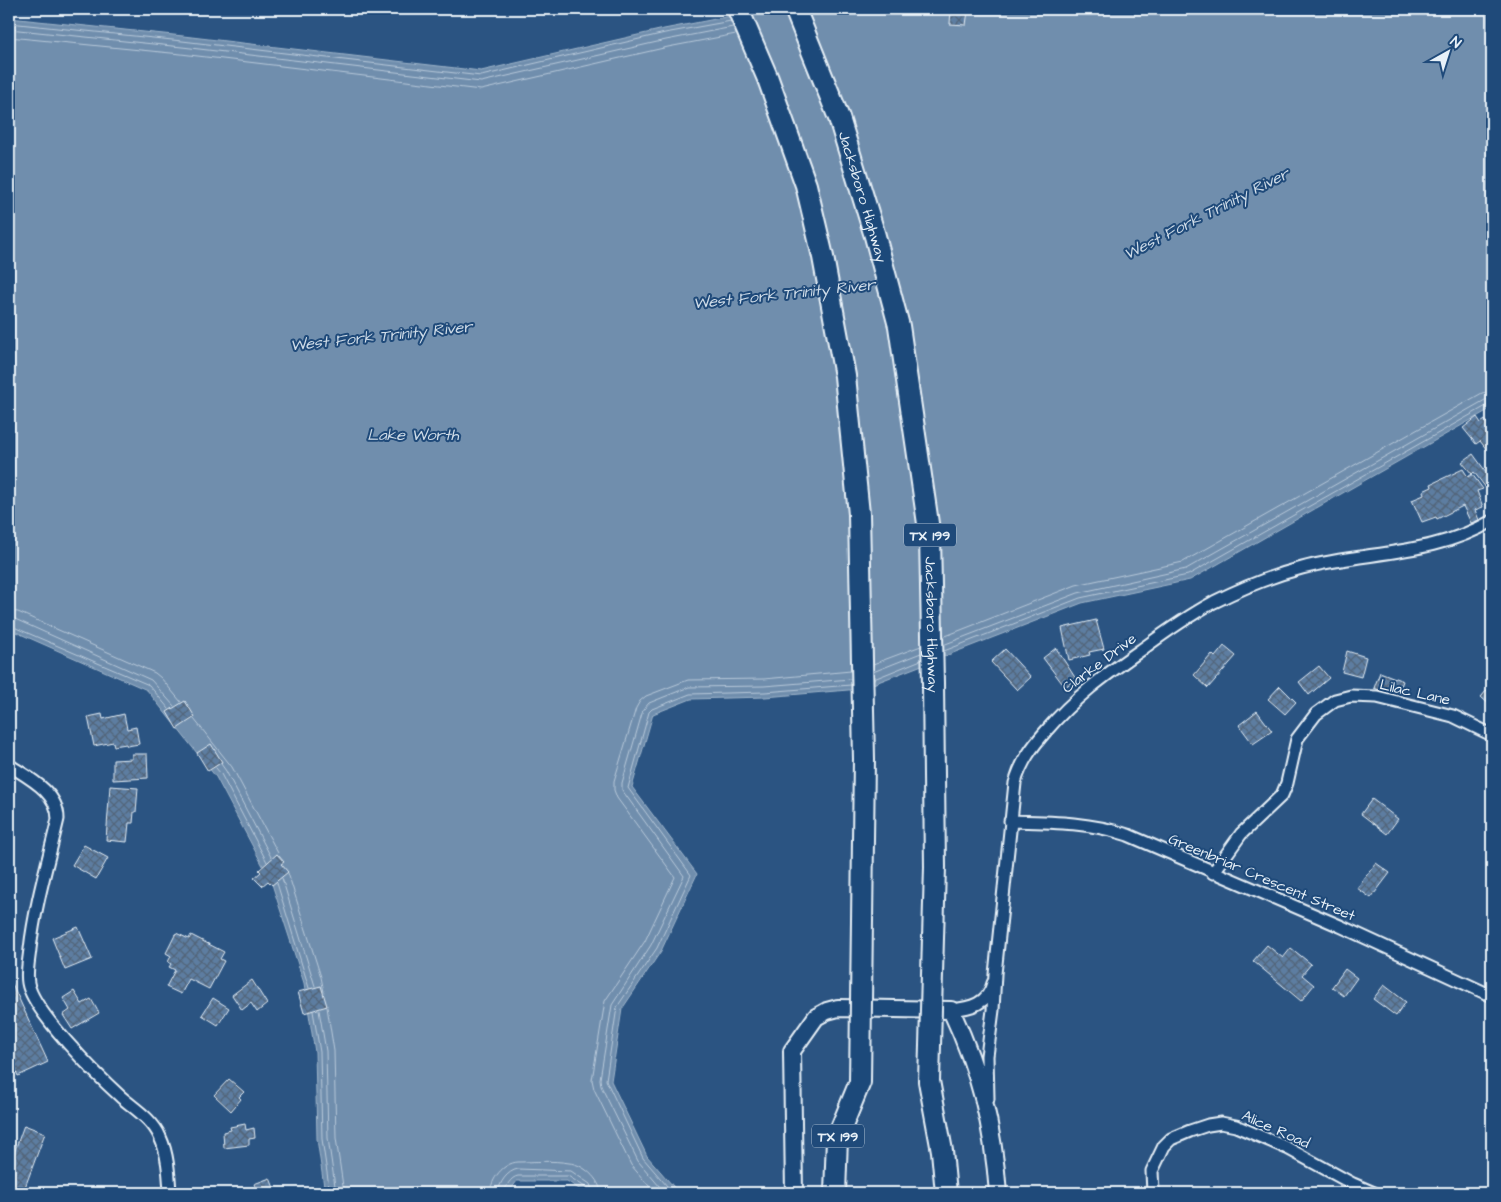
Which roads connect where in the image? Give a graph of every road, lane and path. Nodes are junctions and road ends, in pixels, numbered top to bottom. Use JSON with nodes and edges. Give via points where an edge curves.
{"nodes":[{"id":1,"x":738,"y":9,"type":"edge"},
{"id":2,"x":795,"y":9,"type":"edge"},
{"id":3,"x":1492,"y":521,"type":"edge"},
{"id":4,"x":1492,"y":735,"type":"edge"},
{"id":5,"x":9,"y":766,"type":"edge"},
{"id":6,"x":1010,"y":821,"type":"junction"},
{"id":7,"x":1213,"y":872,"type":"junction"},
{"id":8,"x":995,"y":974,"type":"junction"},
{"id":9,"x":1492,"y":996,"type":"edge"},
{"id":10,"x":952,"y":1010,"type":"junction"},
{"id":11,"x":989,"y":1117,"type":"junction"},
{"id":12,"x":170,"y":1193,"type":"edge"},
{"id":13,"x":794,"y":1193,"type":"edge"},
{"id":14,"x":836,"y":1193,"type":"edge"},
{"id":15,"x":946,"y":1193,"type":"edge"},
{"id":16,"x":998,"y":1193,"type":"edge"},
{"id":17,"x":1152,"y":1193,"type":"edge"},
{"id":18,"x":1374,"y":1193,"type":"edge"}],
"edges":[{"from":1,"to":14,"type":"highway","number":"TX 199","bridge":true,"via":[[768,79],[806,185],[846,376],[859,514],[864,759],[860,1082],[837,1138]]},
{"from":2,"to":15,"type":"highway","name":"Jacksboro Highway","number":"TX 199","bridge":true,"via":[[839,118],[899,326],[930,537],[935,867],[929,1081]]},
{"from":3,"to":6,"type":"street","name":"Clarke Drive","via":[[1441,544],[1335,560],[1272,576],[1192,615],[1095,683],[1062,712],[1033,746],[1019,770]]},
{"from":4,"to":7,"type":"street","name":"Lilac Lane","via":[[1453,716],[1377,697],[1351,696],[1335,700],[1316,714],[1297,739],[1282,795],[1240,834]]},
{"from":5,"to":12,"type":"street","via":[[39,784],[53,799],[58,812],[33,925],[28,984],[39,1007],[94,1072],[153,1125],[161,1138]]},
{"from":6,"to":7,"type":"street","name":"Greenbriar Crescent Street","via":[[1066,822],[1112,830]]},
{"from":6,"to":8,"type":"street","name":"Clarke Drive"},
{"from":7,"to":9,"type":"street","name":"Greenbriar Crescent Street"},
{"from":8,"to":10,"type":"street","via":[[983,1001]]},
{"from":8,"to":11,"type":"street","name":"Clarke Drive","via":[[987,1056]]},
{"from":10,"to":11,"type":"main road","via":[[975,1066]]},
{"from":10,"to":13,"type":"main road","number":"TX 199","via":[[838,1008],[816,1017],[792,1051]]},
{"from":11,"to":16,"type":"main road"},
{"from":17,"to":18,"type":"street","name":"Alice Road","via":[[1152,1171],[1164,1146],[1171,1139],[1221,1123],[1236,1126],[1287,1148]]}]}
